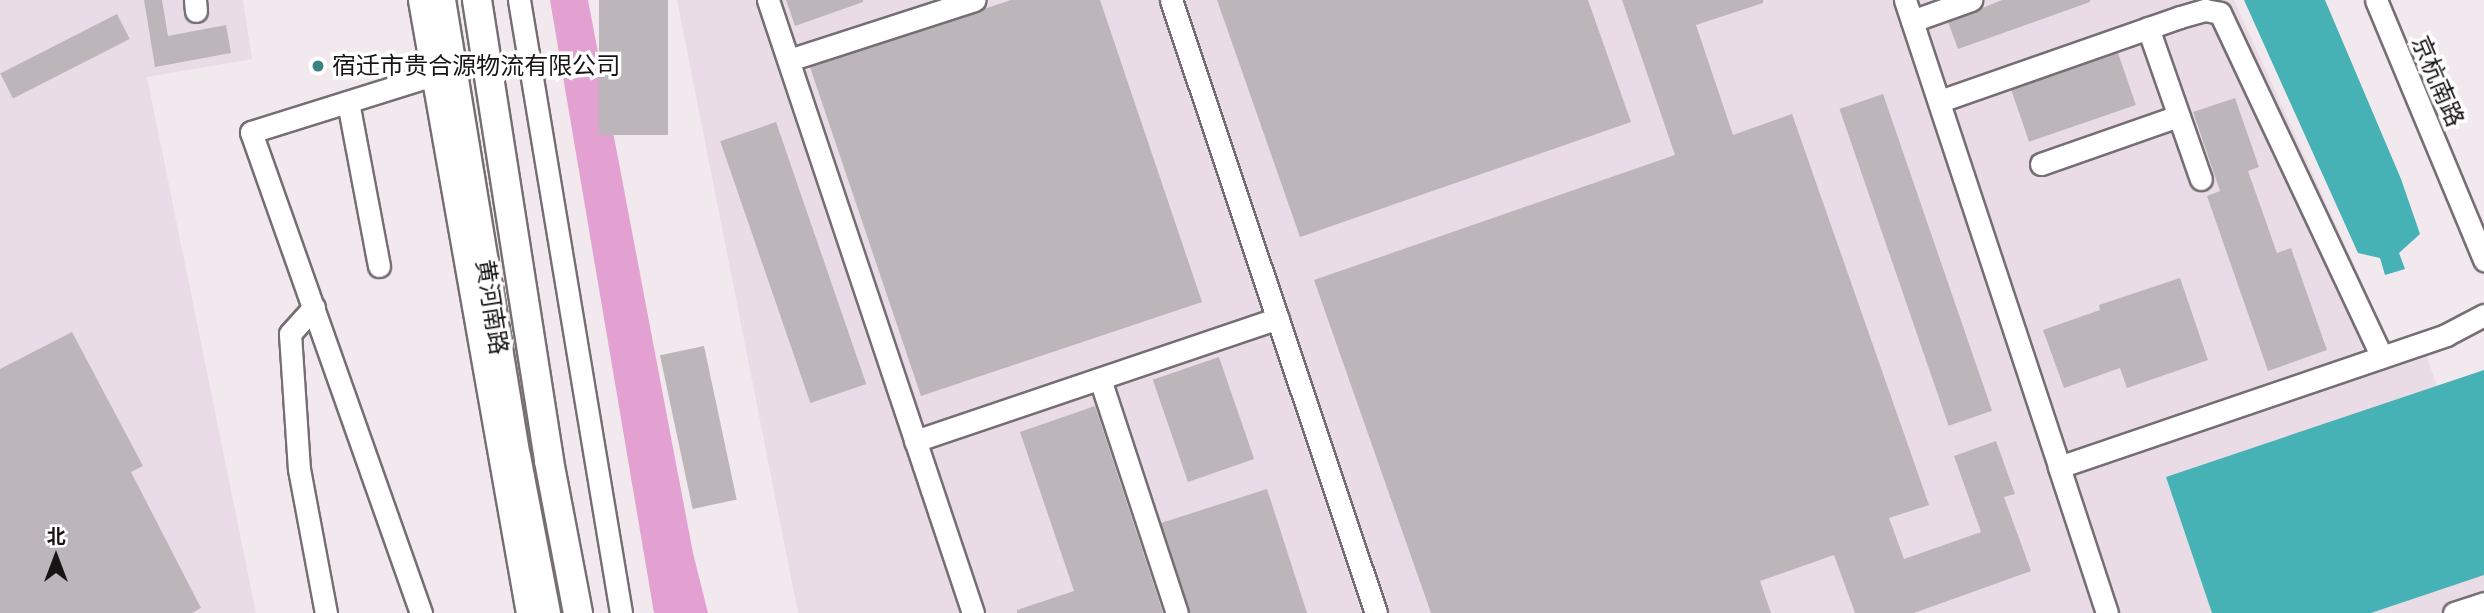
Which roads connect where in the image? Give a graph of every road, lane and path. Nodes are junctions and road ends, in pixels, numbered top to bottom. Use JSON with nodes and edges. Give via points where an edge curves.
{"nodes":[{"id":1,"x":419,"y":0,"type":"edge"},
{"id":2,"x":441,"y":0,"type":"edge"},
{"id":3,"x":477,"y":0,"type":"edge"},
{"id":4,"x":519,"y":0,"type":"edge"},
{"id":5,"x":768,"y":0,"type":"edge"},
{"id":6,"x":975,"y":0,"type":"edge"},
{"id":7,"x":1171,"y":0,"type":"edge"},
{"id":8,"x":1905,"y":0,"type":"edge"},
{"id":9,"x":1971,"y":0,"type":"edge"},
{"id":10,"x":2376,"y":0,"type":"edge"},
{"id":11,"x":2203,"y":5,"type":"edge"},
{"id":12,"x":1912,"y":21,"type":"junction"},
{"id":13,"x":2148,"y":28,"type":"junction"},
{"id":14,"x":789,"y":60,"type":"junction"},
{"id":15,"x":442,"y":72,"type":"junction"},
{"id":16,"x":1940,"y":101,"type":"junction"},
{"id":17,"x":348,"y":102,"type":"junction"},
{"id":18,"x":2178,"y":116,"type":"junction"},
{"id":19,"x":2041,"y":164,"type":"dead end"},
{"id":20,"x":2201,"y":179,"type":"dead end"},
{"id":21,"x":2484,"y":260,"type":"edge"},
{"id":22,"x":379,"y":266,"type":"dead end"},
{"id":23,"x":314,"y":307,"type":"junction"},
{"id":24,"x":2484,"y":315,"type":"edge"},
{"id":25,"x":1279,"y":317,"type":"junction"},
{"id":26,"x":2382,"y":357,"type":"junction"},
{"id":27,"x":1100,"y":379,"type":"junction"},
{"id":28,"x":915,"y":441,"type":"junction"},
{"id":29,"x":2059,"y":467,"type":"junction"},
{"id":30,"x":2484,"y":603,"type":"edge"},
{"id":31,"x":326,"y":613,"type":"edge"},
{"id":32,"x":421,"y":613,"type":"edge"},
{"id":33,"x":527,"y":613,"type":"edge"},
{"id":34,"x":545,"y":613,"type":"edge"},
{"id":35,"x":578,"y":613,"type":"edge"},
{"id":36,"x":621,"y":613,"type":"edge"},
{"id":37,"x":973,"y":613,"type":"edge"},
{"id":38,"x":1177,"y":613,"type":"edge"},
{"id":39,"x":1376,"y":613,"type":"edge"},
{"id":40,"x":2107,"y":613,"type":"edge"},
{"id":41,"x":2454,"y":613,"type":"edge"}],
"edges":[{"from":1,"to":15,"type":"street"},
{"from":2,"to":15,"type":"main road","name":"黄河南路"},
{"from":3,"to":35,"type":"main road","name":"黄河南路","via":[[549,461]]},
{"from":4,"to":36,"type":"street"},
{"from":5,"to":14,"type":"street"},
{"from":6,"to":14,"type":"street"},
{"from":7,"to":25,"type":"street"},
{"from":8,"to":12,"type":"street"},
{"from":9,"to":12,"type":"street"},
{"from":10,"to":21,"type":"street","name":"京杭南路"},
{"from":11,"to":13,"type":"street"},
{"from":11,"to":26,"type":"street","via":[[2223,15]]},
{"from":12,"to":16,"type":"street"},
{"from":13,"to":16,"type":"street"},
{"from":13,"to":18,"type":"street"},
{"from":14,"to":28,"type":"street"},
{"from":15,"to":17,"type":"street"},
{"from":15,"to":33,"type":"street"},
{"from":15,"to":34,"type":"main road","name":"黄河南路"},
{"from":16,"to":29,"type":"street"},
{"from":17,"to":22,"type":"street"},
{"from":17,"to":23,"type":"street","via":[[251,132]]},
{"from":18,"to":19,"type":"street"},
{"from":18,"to":20,"type":"street"},
{"from":23,"to":31,"type":"street","via":[[290,334],[299,469]]},
{"from":23,"to":32,"type":"street"},
{"from":24,"to":26,"type":"street","via":[[2446,335]]},
{"from":25,"to":27,"type":"street"},
{"from":25,"to":39,"type":"street"},
{"from":26,"to":29,"type":"street"},
{"from":27,"to":28,"type":"street"},
{"from":27,"to":38,"type":"street"},
{"from":28,"to":37,"type":"street"},
{"from":29,"to":40,"type":"street"},
{"from":30,"to":41,"type":"street"}]}
